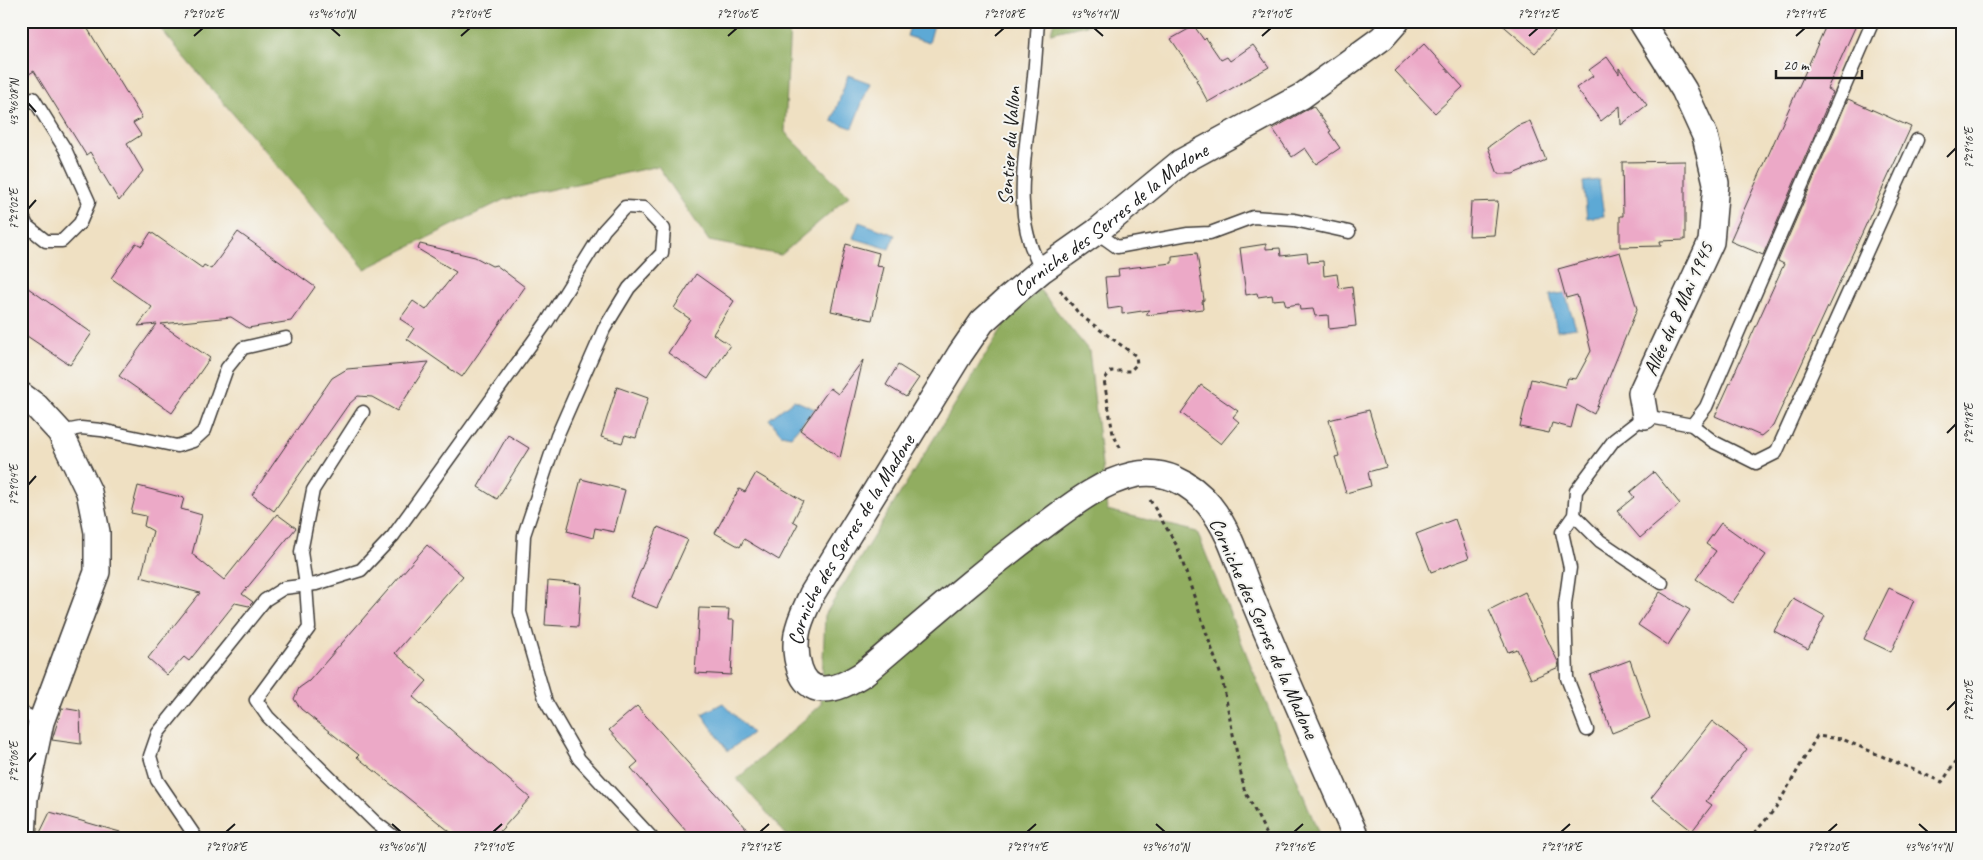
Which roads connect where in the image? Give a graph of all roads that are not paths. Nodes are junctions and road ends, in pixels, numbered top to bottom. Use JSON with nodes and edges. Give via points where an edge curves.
{"nodes":[{"id":1,"x":1038,"y":21,"type":"edge"},
{"id":2,"x":1397,"y":21,"type":"edge"},
{"id":3,"x":1641,"y":21,"type":"edge"},
{"id":4,"x":1873,"y":21,"type":"edge"},
{"id":5,"x":32,"y":98,"type":"dead end"},
{"id":6,"x":1917,"y":140,"type":"dead end"},
{"id":7,"x":21,"y":213,"type":"edge"},
{"id":8,"x":1096,"y":232,"type":"junction"},
{"id":9,"x":1349,"y":232,"type":"dead end"},
{"id":10,"x":1042,"y":270,"type":"junction"},
{"id":11,"x":286,"y":338,"type":"dead end"},
{"id":12,"x":21,"y":395,"type":"edge"},
{"id":13,"x":363,"y":412,"type":"dead end"},
{"id":14,"x":1646,"y":416,"type":"junction"},
{"id":15,"x":1692,"y":426,"type":"junction"},
{"id":16,"x":60,"y":432,"type":"junction"},
{"id":17,"x":1574,"y":515,"type":"junction"},
{"id":18,"x":1662,"y":583,"type":"dead end"},
{"id":19,"x":306,"y":585,"type":"junction"},
{"id":20,"x":31,"y":717,"type":"edge"},
{"id":21,"x":1587,"y":730,"type":"dead end"},
{"id":22,"x":24,"y":839,"type":"edge"},
{"id":23,"x":197,"y":839,"type":"edge"},
{"id":24,"x":397,"y":839,"type":"edge"},
{"id":25,"x":653,"y":839,"type":"edge"},
{"id":26,"x":1356,"y":839,"type":"edge"}],
"edges":[{"from":1,"to":10,"type":"lane","name":"Sentier du Vallon","via":[[1022,192],[1026,233]]},
{"from":2,"to":8,"type":"street","name":"Corniche des Serres de la Madone","via":[[1382,38],[1302,96],[1181,162]]},
{"from":3,"to":14,"type":"street","name":"Allée du 8 Mai 1945","via":[[1684,90],[1705,136],[1716,183],[1711,242],[1641,393]]},
{"from":4,"to":15,"type":"lane","via":[[1706,407]]},
{"from":5,"to":7,"type":"lane","via":[[65,149],[89,202],[80,223],[62,241],[46,241],[26,226]]},
{"from":6,"to":15,"type":"lane","via":[[1776,453],[1756,463],[1714,442]]},
{"from":8,"to":9,"type":"lane","via":[[1117,247],[1210,233],[1253,216],[1294,220]]},
{"from":8,"to":10,"type":"street","name":"Corniche des Serres de la Madone"},
{"from":10,"to":26,"type":"street","name":"Corniche des Serres de la Madone","via":[[982,322],[812,594],[797,633],[796,661],[806,681],[822,690],[842,686],[863,674],[987,568],[1061,513],[1107,483],[1135,474],[1166,474],[1191,487],[1225,528],[1253,602]]},
{"from":11,"to":16,"type":"lane","via":[[243,348],[227,368],[205,430],[193,441],[177,446],[101,430],[81,428]]},
{"from":12,"to":16,"type":"street"},
{"from":13,"to":19,"type":"lane","via":[[313,490],[301,552]]},
{"from":14,"to":15,"type":"lane"},
{"from":14,"to":17,"type":"lane","via":[[1614,440],[1576,492]]},
{"from":16,"to":20,"type":"street","via":[[89,492],[97,532],[97,572]]},
{"from":17,"to":18,"type":"lane","via":[[1600,540]]},
{"from":17,"to":21,"type":"lane","via":[[1562,532],[1570,568],[1565,604],[1566,678]]},
{"from":19,"to":23,"type":"lane","via":[[284,588],[265,600],[158,732],[150,756],[157,780]]},
{"from":19,"to":24,"type":"lane","via":[[309,628],[256,700],[268,717],[376,823]]},
{"from":19,"to":25,"type":"lane","via":[[361,570],[393,536],[546,322],[604,230],[625,207],[644,208],[664,229],[662,253],[629,288],[604,330],[558,436],[524,535],[520,612],[546,702],[579,759]]},
{"from":20,"to":22,"type":"street"}]}
